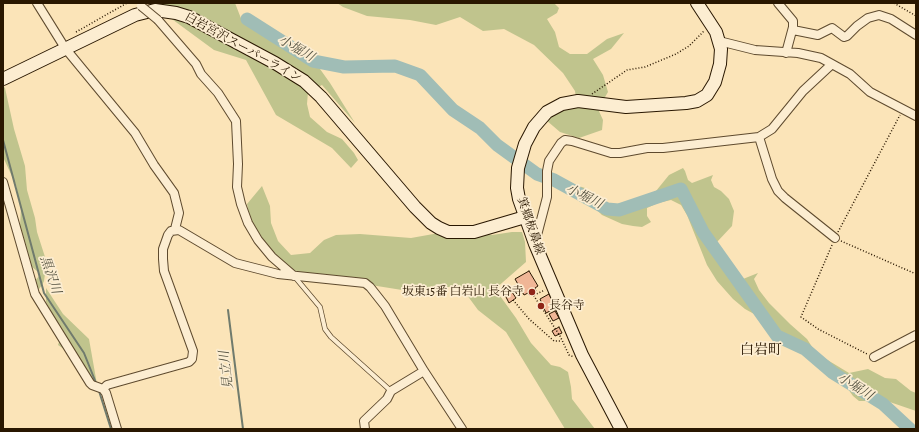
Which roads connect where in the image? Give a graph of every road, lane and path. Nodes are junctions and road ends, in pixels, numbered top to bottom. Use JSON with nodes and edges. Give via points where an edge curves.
{"nodes":[{"id":1,"x":37,"y":3,"type":"edge"},
{"id":2,"x":127,"y":3,"type":"edge"},
{"id":3,"x":697,"y":3,"type":"edge"},
{"id":4,"x":778,"y":3,"type":"edge"},
{"id":5,"x":894,"y":3,"type":"edge"},
{"id":6,"x":139,"y":5,"type":"edge"},
{"id":7,"x":916,"y":16,"type":"edge"},
{"id":8,"x":710,"y":24,"type":"junction"},
{"id":9,"x":793,"y":30,"type":"junction"},
{"id":10,"x":74,"y":34,"type":"dead end"},
{"id":11,"x":916,"y":35,"type":"edge"},
{"id":12,"x":719,"y":41,"type":"junction"},
{"id":13,"x":65,"y":48,"type":"junction"},
{"id":14,"x":786,"y":53,"type":"junction"},
{"id":15,"x":832,"y":64,"type":"junction"},
{"id":16,"x":4,"y":79,"type":"edge"},
{"id":17,"x":586,"y":102,"type":"junction"},
{"id":18,"x":903,"y":110,"type":"junction"},
{"id":19,"x":916,"y":116,"type":"edge"},
{"id":20,"x":759,"y":137,"type":"junction"},
{"id":21,"x":3,"y":182,"type":"edge"},
{"id":22,"x":525,"y":217,"type":"junction"},
{"id":23,"x":175,"y":229,"type":"junction"},
{"id":24,"x":835,"y":238,"type":"junction"},
{"id":25,"x":535,"y":244,"type":"junction"},
{"id":26,"x":916,"y":274,"type":"edge"},
{"id":27,"x":294,"y":276,"type":"junction"},
{"id":28,"x":553,"y":287,"type":"junction"},
{"id":29,"x":513,"y":300,"type":"dead end"},
{"id":30,"x":916,"y":336,"type":"edge"},
{"id":31,"x":562,"y":340,"type":"junction"},
{"id":32,"x":582,"y":355,"type":"junction"},
{"id":33,"x":874,"y":357,"type":"joint"},
{"id":34,"x":424,"y":371,"type":"junction"},
{"id":35,"x":103,"y":389,"type":"junction"},
{"id":36,"x":391,"y":391,"type":"junction"},
{"id":37,"x":117,"y":429,"type":"edge"},
{"id":38,"x":365,"y":429,"type":"edge"},
{"id":39,"x":462,"y":429,"type":"edge"},
{"id":40,"x":620,"y":429,"type":"edge"}],
"edges":[{"from":1,"to":13,"type":"street"},
{"from":2,"to":10,"type":"path"},
{"from":3,"to":8,"type":"street","name":"箕郷板鼻線"},
{"from":4,"to":9,"type":"street","via":[[793,21]]},
{"from":5,"to":7,"type":"path"},
{"from":6,"to":27,"type":"street","bridge":true,"via":[[158,20],[196,64],[236,121],[237,187],[248,223],[272,257]]},
{"from":8,"to":12,"type":"street","name":"箕郷板鼻線"},
{"from":8,"to":17,"type":"path","via":[[689,46],[645,67],[627,70],[592,94]]},
{"from":9,"to":11,"type":"street","via":[[818,35],[832,28],[844,37],[868,18],[880,16],[891,19]]},
{"from":9,"to":14,"type":"street"},
{"from":12,"to":14,"type":"street","via":[[755,50]]},
{"from":12,"to":17,"type":"street","name":"箕郷板鼻線","via":[[720,64],[715,82],[707,95],[697,101],[626,107]]},
{"from":13,"to":16,"type":"street","name":"白岩宮沢スーパーライン"},
{"from":13,"to":22,"type":"street","name":"白岩宮沢スーパーライン","via":[[135,15],[155,10],[189,17],[275,62],[313,88],[415,207],[439,228],[448,232],[474,232]]},
{"from":13,"to":23,"type":"street","via":[[135,133],[174,193],[179,213]]},
{"from":14,"to":15,"type":"street","via":[[821,58]]},
{"from":15,"to":18,"type":"street","via":[[850,74],[870,92]]},
{"from":15,"to":20,"type":"street","via":[[803,91],[772,129]]},
{"from":17,"to":22,"type":"street","name":"箕郷板鼻線","via":[[567,102],[551,109],[530,134],[518,168],[517,188]]},
{"from":18,"to":19,"type":"street"},
{"from":18,"to":24,"type":"path"},
{"from":20,"to":24,"type":"street","via":[[778,191]]},
{"from":20,"to":25,"type":"street","via":[[611,153],[565,140],[549,161],[546,197]]},
{"from":21,"to":35,"type":"street","via":[[34,294],[90,383]]},
{"from":22,"to":25,"type":"street","name":"箕郷板鼻線"},
{"from":23,"to":27,"type":"street","via":[[235,263]]},
{"from":23,"to":35,"type":"street","via":[[168,234],[165,241],[164,271],[193,351],[192,359],[107,385]]},
{"from":24,"to":26,"type":"path"},
{"from":24,"to":33,"type":"path","via":[[801,317],[818,329]]},
{"from":25,"to":28,"type":"street","name":"箕郷板鼻線"},
{"from":27,"to":34,"type":"street","via":[[365,284],[370,287],[385,306]]},
{"from":27,"to":36,"type":"lane","via":[[320,307],[325,329],[331,337]]},
{"from":28,"to":31,"type":"path","via":[[533,294]]},
{"from":28,"to":32,"type":"street","name":"箕郷板鼻線"},
{"from":29,"to":31,"type":"path","via":[[529,320],[554,341]]},
{"from":30,"to":33,"type":"street"},
{"from":31,"to":32,"type":"path","via":[[569,355],[576,358]]},
{"from":32,"to":40,"type":"street","name":"箕郷板鼻線"},
{"from":34,"to":36,"type":"street"},
{"from":34,"to":39,"type":"street"},
{"from":35,"to":37,"type":"street"},
{"from":36,"to":38,"type":"street","via":[[387,399],[364,421]]}]}
